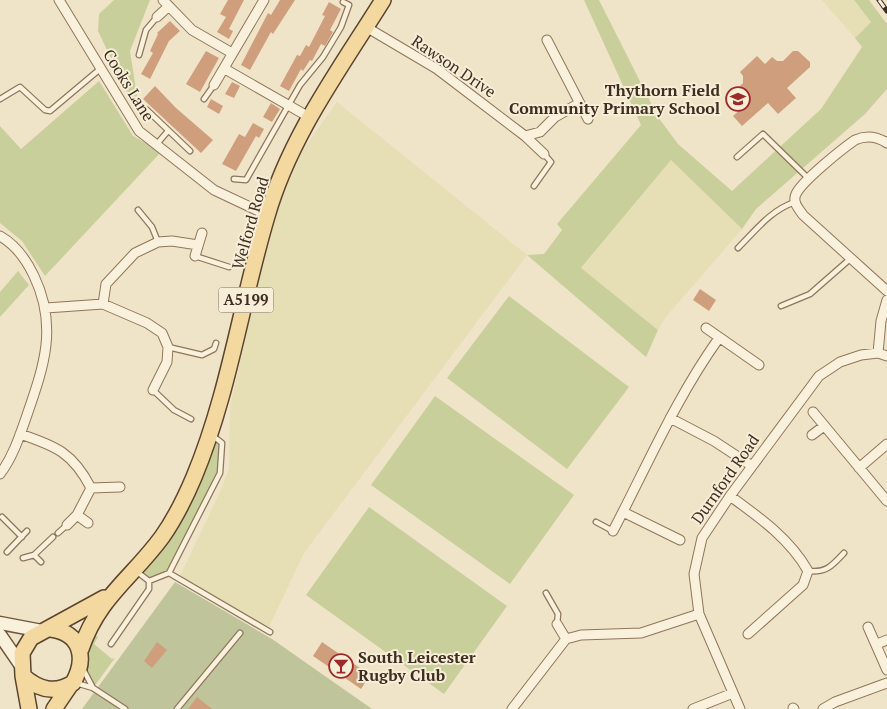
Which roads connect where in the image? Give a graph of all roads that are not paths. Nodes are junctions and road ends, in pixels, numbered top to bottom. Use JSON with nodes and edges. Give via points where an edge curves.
{"nodes":[{"id":1,"x":59,"y":0,"type":"edge"},
{"id":2,"x":264,"y":0,"type":"edge"},
{"id":3,"x":383,"y":0,"type":"edge"},
{"id":4,"x":343,"y":2,"type":"dead end"},
{"id":5,"x":166,"y":3,"type":"edge"},
{"id":6,"x":157,"y":17,"type":"joint"},
{"id":7,"x":366,"y":27,"type":"junction"},
{"id":8,"x":547,"y":40,"type":"dead end"},
{"id":9,"x":232,"y":53,"type":"junction"},
{"id":10,"x":138,"y":55,"type":"dead end"},
{"id":11,"x":100,"y":69,"type":"junction"},
{"id":12,"x":225,"y":69,"type":"junction"},
{"id":13,"x":214,"y":85,"type":"joint"},
{"id":14,"x":204,"y":99,"type":"dead end"},
{"id":15,"x":0,"y":100,"type":"edge"},
{"id":16,"x":578,"y":104,"type":"junction"},
{"id":17,"x":289,"y":105,"type":"junction"},
{"id":18,"x":147,"y":110,"type":"dead end"},
{"id":19,"x":310,"y":117,"type":"junction"},
{"id":20,"x":588,"y":119,"type":"dead end"},
{"id":21,"x":168,"y":131,"type":"junction"},
{"id":22,"x":524,"y":136,"type":"junction"},
{"id":23,"x":887,"y":143,"type":"edge"},
{"id":24,"x":156,"y":145,"type":"junction"},
{"id":25,"x":190,"y":151,"type":"dead end"},
{"id":26,"x":544,"y":154,"type":"joint"},
{"id":27,"x":737,"y":157,"type":"dead end"},
{"id":28,"x":234,"y":179,"type":"dead end"},
{"id":29,"x":809,"y":179,"type":"junction"},
{"id":30,"x":534,"y":186,"type":"dead end"},
{"id":31,"x":795,"y":202,"type":"junction"},
{"id":32,"x":138,"y":210,"type":"dead end"},
{"id":33,"x":267,"y":215,"type":"junction"},
{"id":34,"x":202,"y":234,"type":"dead end"},
{"id":35,"x":0,"y":236,"type":"edge"},
{"id":36,"x":158,"y":242,"type":"junction"},
{"id":37,"x":198,"y":245,"type":"junction"},
{"id":38,"x":738,"y":248,"type":"dead end"},
{"id":39,"x":195,"y":256,"type":"joint"},
{"id":40,"x":850,"y":259,"type":"junction"},
{"id":41,"x":229,"y":267,"type":"dead end"},
{"id":42,"x":887,"y":291,"type":"edge"},
{"id":43,"x":887,"y":300,"type":"edge"},
{"id":44,"x":103,"y":304,"type":"junction"},
{"id":45,"x":781,"y":306,"type":"dead end"},
{"id":46,"x":46,"y":308,"type":"junction"},
{"id":47,"x":706,"y":328,"type":"dead end"},
{"id":48,"x":719,"y":338,"type":"junction"},
{"id":49,"x":216,"y":343,"type":"dead end"},
{"id":50,"x":168,"y":347,"type":"junction"},
{"id":51,"x":883,"y":354,"type":"edge"},
{"id":52,"x":759,"y":365,"type":"dead end"},
{"id":53,"x":153,"y":390,"type":"joint"},
{"id":54,"x":813,"y":412,"type":"dead end"},
{"id":55,"x":670,"y":418,"type":"junction"},
{"id":56,"x":191,"y":420,"type":"dead end"},
{"id":57,"x":824,"y":426,"type":"junction"},
{"id":58,"x":20,"y":434,"type":"junction"},
{"id":59,"x":210,"y":434,"type":"junction"},
{"id":60,"x":812,"y":435,"type":"dead end"},
{"id":61,"x":887,"y":444,"type":"edge"},
{"id":62,"x":752,"y":466,"type":"junction"},
{"id":63,"x":860,"y":468,"type":"junction"},
{"id":64,"x":0,"y":472,"type":"edge"},
{"id":65,"x":120,"y":487,"type":"dead end"},
{"id":66,"x":91,"y":488,"type":"junction"},
{"id":67,"x":730,"y":496,"type":"junction"},
{"id":68,"x":887,"y":501,"type":"edge"},
{"id":69,"x":623,"y":512,"type":"junction"},
{"id":70,"x":77,"y":515,"type":"junction"},
{"id":71,"x":2,"y":517,"type":"dead end"},
{"id":72,"x":596,"y":522,"type":"dead end"},
{"id":73,"x":88,"y":524,"type":"dead end"},
{"id":74,"x":67,"y":525,"type":"joint"},
{"id":75,"x":27,"y":531,"type":"dead end"},
{"id":76,"x":613,"y":531,"type":"joint"},
{"id":77,"x":58,"y":532,"type":"dead end"},
{"id":78,"x":22,"y":537,"type":"junction"},
{"id":79,"x":53,"y":537,"type":"dead end"},
{"id":80,"x":680,"y":540,"type":"dead end"},
{"id":81,"x":7,"y":552,"type":"dead end"},
{"id":82,"x":844,"y":553,"type":"dead end"},
{"id":83,"x":34,"y":555,"type":"junction"},
{"id":84,"x":23,"y":558,"type":"dead end"},
{"id":85,"x":41,"y":562,"type":"dead end"},
{"id":86,"x":134,"y":569,"type":"junction"},
{"id":87,"x":808,"y":570,"type":"junction"},
{"id":88,"x":169,"y":574,"type":"junction"},
{"id":89,"x":149,"y":581,"type":"junction"},
{"id":90,"x":546,"y":593,"type":"dead end"},
{"id":91,"x":108,"y":596,"type":"junction"},
{"id":92,"x":699,"y":614,"type":"junction"},
{"id":93,"x":0,"y":623,"type":"edge"},
{"id":94,"x":558,"y":624,"type":"joint"},
{"id":95,"x":868,"y":627,"type":"dead end"},
{"id":96,"x":46,"y":630,"type":"junction"},
{"id":97,"x":270,"y":632,"type":"dead end"},
{"id":98,"x":240,"y":633,"type":"dead end"},
{"id":99,"x":748,"y":634,"type":"dead end"},
{"id":100,"x":0,"y":635,"type":"edge"},
{"id":101,"x":566,"y":639,"type":"junction"},
{"id":102,"x":887,"y":640,"type":"edge"},
{"id":103,"x":111,"y":644,"type":"dead end"},
{"id":104,"x":877,"y":644,"type":"junction"},
{"id":105,"x":81,"y":656,"type":"junction"},
{"id":106,"x":887,"y":670,"type":"edge"},
{"id":107,"x":23,"y":672,"type":"junction"},
{"id":108,"x":72,"y":683,"type":"junction"},
{"id":109,"x":887,"y":683,"type":"edge"},
{"id":110,"x":93,"y":688,"type":"junction"},
{"id":111,"x":733,"y":693,"type":"junction"},
{"id":112,"x":30,"y":709,"type":"edge"},
{"id":113,"x":54,"y":709,"type":"edge"},
{"id":114,"x":126,"y":709,"type":"edge"},
{"id":115,"x":178,"y":709,"type":"edge"},
{"id":116,"x":512,"y":709,"type":"edge"},
{"id":117,"x":693,"y":709,"type":"edge"},
{"id":118,"x":740,"y":709,"type":"edge"},
{"id":119,"x":823,"y":709,"type":"edge"}],
"edges":[{"from":1,"to":11,"type":"street","name":"Cooks Lane"},
{"from":2,"to":9,"type":"street"},
{"from":3,"to":7,"type":"main road","name":"Welford Road","number":"A5199"},
{"from":4,"to":17,"type":"lane","via":[[349,6],[341,27]]},
{"from":5,"to":6,"type":"street"},
{"from":5,"to":9,"type":"street","via":[[192,30]]},
{"from":6,"to":10,"type":"lane","via":[[146,30]]},
{"from":7,"to":19,"type":"main road","name":"Welford Road","number":"A5199"},
{"from":7,"to":22,"type":"street","name":"Rawson Drive","via":[[437,69]]},
{"from":8,"to":16,"type":"street"},
{"from":9,"to":12,"type":"street"},
{"from":11,"to":15,"type":"lane","via":[[50,111],[44,110],[20,88]]},
{"from":11,"to":24,"type":"street","name":"Cooks Lane","via":[[139,131]]},
{"from":12,"to":13,"type":"street"},
{"from":12,"to":17,"type":"street"},
{"from":13,"to":14,"type":"lane"},
{"from":16,"to":20,"type":"street"},
{"from":16,"to":22,"type":"street","via":[[555,117],[540,132]]},
{"from":17,"to":19,"type":"street"},
{"from":17,"to":28,"type":"lane","via":[[246,180]]},
{"from":18,"to":21,"type":"lane","name":"Cooks Lane"},
{"from":19,"to":33,"type":"main road","name":"Welford Road","number":"A5199"},
{"from":21,"to":24,"type":"lane"},
{"from":21,"to":25,"type":"lane","name":"Cooks Lane"},
{"from":22,"to":26,"type":"street","name":"Rawson Drive"},
{"from":23,"to":29,"type":"street","via":[[863,136]]},
{"from":24,"to":33,"type":"street","name":"Cooks Lane","via":[[214,190]]},
{"from":26,"to":30,"type":"lane","via":[[551,162]]},
{"from":27,"to":29,"type":"lane","via":[[763,134]]},
{"from":29,"to":31,"type":"street","via":[[796,194]]},
{"from":31,"to":38,"type":"lane","via":[[772,213]]},
{"from":31,"to":40,"type":"street","via":[[803,215]]},
{"from":32,"to":36,"type":"lane","via":[[152,227]]},
{"from":33,"to":59,"type":"main road","name":"Welford Road","number":"A5199"},
{"from":34,"to":37,"type":"street"},
{"from":35,"to":46,"type":"street","via":[[25,258]]},
{"from":36,"to":37,"type":"street"},
{"from":36,"to":44,"type":"street","via":[[135,253],[106,284]]},
{"from":37,"to":39,"type":"street"},
{"from":39,"to":41,"type":"lane"},
{"from":40,"to":42,"type":"street"},
{"from":40,"to":45,"type":"lane","via":[[810,294]]},
{"from":43,"to":51,"type":"street","via":[[881,321]]},
{"from":44,"to":46,"type":"street"},
{"from":44,"to":50,"type":"street","via":[[147,323],[162,333]]},
{"from":46,"to":58,"type":"street","via":[[48,341],[39,380]]},
{"from":47,"to":48,"type":"street"},
{"from":48,"to":52,"type":"street"},
{"from":48,"to":55,"type":"street"},
{"from":49,"to":50,"type":"lane","via":[[214,350],[202,355]]},
{"from":50,"to":53,"type":"street","via":[[167,362]]},
{"from":51,"to":62,"type":"street","name":"Durnford Road","via":[[840,362],[819,376]]},
{"from":53,"to":56,"type":"lane","via":[[174,410]]},
{"from":54,"to":57,"type":"street"},
{"from":55,"to":62,"type":"street"},
{"from":55,"to":69,"type":"street"},
{"from":57,"to":60,"type":"street"},
{"from":57,"to":63,"type":"street"},
{"from":58,"to":64,"type":"street","via":[[10,459]]},
{"from":58,"to":66,"type":"street","via":[[53,445],[69,455]]},
{"from":59,"to":86,"type":"main road","name":"Welford Road","number":"A5199","via":[[194,478],[163,536]]},
{"from":59,"to":88,"type":"lane","via":[[222,443],[220,473]]},
{"from":61,"to":63,"type":"street"},
{"from":62,"to":67,"type":"street","name":"Durnford Road"},
{"from":63,"to":68,"type":"street"},
{"from":65,"to":66,"type":"street"},
{"from":66,"to":70,"type":"street"},
{"from":67,"to":87,"type":"street","via":[[768,523],[801,557]]},
{"from":67,"to":92,"type":"street","name":"Durnford Road","via":[[702,538],[697,556],[695,592]]},
{"from":69,"to":76,"type":"street"},
{"from":69,"to":80,"type":"street"},
{"from":70,"to":73,"type":"street"},
{"from":70,"to":74,"type":"street"},
{"from":71,"to":78,"type":"lane"},
{"from":72,"to":76,"type":"lane"},
{"from":74,"to":77,"type":"lane"},
{"from":75,"to":78,"type":"lane"},
{"from":78,"to":81,"type":"lane"},
{"from":79,"to":83,"type":"lane"},
{"from":82,"to":87,"type":"lane","via":[[830,568],[819,572]]},
{"from":83,"to":84,"type":"lane"},
{"from":83,"to":85,"type":"lane"},
{"from":86,"to":89,"type":"lane"},
{"from":86,"to":91,"type":"main road","name":"Welford Road","number":"A5199"},
{"from":87,"to":99,"type":"street","via":[[803,585]]},
{"from":88,"to":89,"type":"lane"},
{"from":88,"to":97,"type":"lane"},
{"from":89,"to":103,"type":"lane","via":[[150,589]]},
{"from":90,"to":94,"type":"lane","via":[[558,614]]},
{"from":91,"to":96,"type":"main road","name":"Welford Road","number":"A5199"},
{"from":91,"to":105,"type":"main road","name":"Welford Road","number":"A5199","via":[[91,622]]},
{"from":92,"to":101,"type":"street","via":[[641,633],[588,634]]},
{"from":92,"to":111,"type":"street","name":"Durnford Road"},
{"from":93,"to":96,"type":"street"},
{"from":94,"to":101,"type":"street"},
{"from":95,"to":104,"type":"street"},
{"from":96,"to":105,"type":"main road","via":[[61,630],[72,636]]},
{"from":96,"to":107,"type":"main road","via":[[31,638],[22,653]]},
{"from":98,"to":115,"type":"lane"},
{"from":100,"to":107,"type":"street"},
{"from":101,"to":116,"type":"street"},
{"from":102,"to":104,"type":"street"},
{"from":104,"to":106,"type":"street"},
{"from":105,"to":108,"type":"main road"},
{"from":105,"to":110,"type":"lane"},
{"from":107,"to":108,"type":"main road","via":[[36,686],[50,690]]},
{"from":107,"to":112,"type":"main road"},
{"from":108,"to":110,"type":"lane"},
{"from":108,"to":113,"type":"main road"},
{"from":109,"to":119,"type":"street"},
{"from":110,"to":114,"type":"lane"},
{"from":111,"to":117,"type":"street"},
{"from":111,"to":118,"type":"street","name":"Durnford Road"}]}
